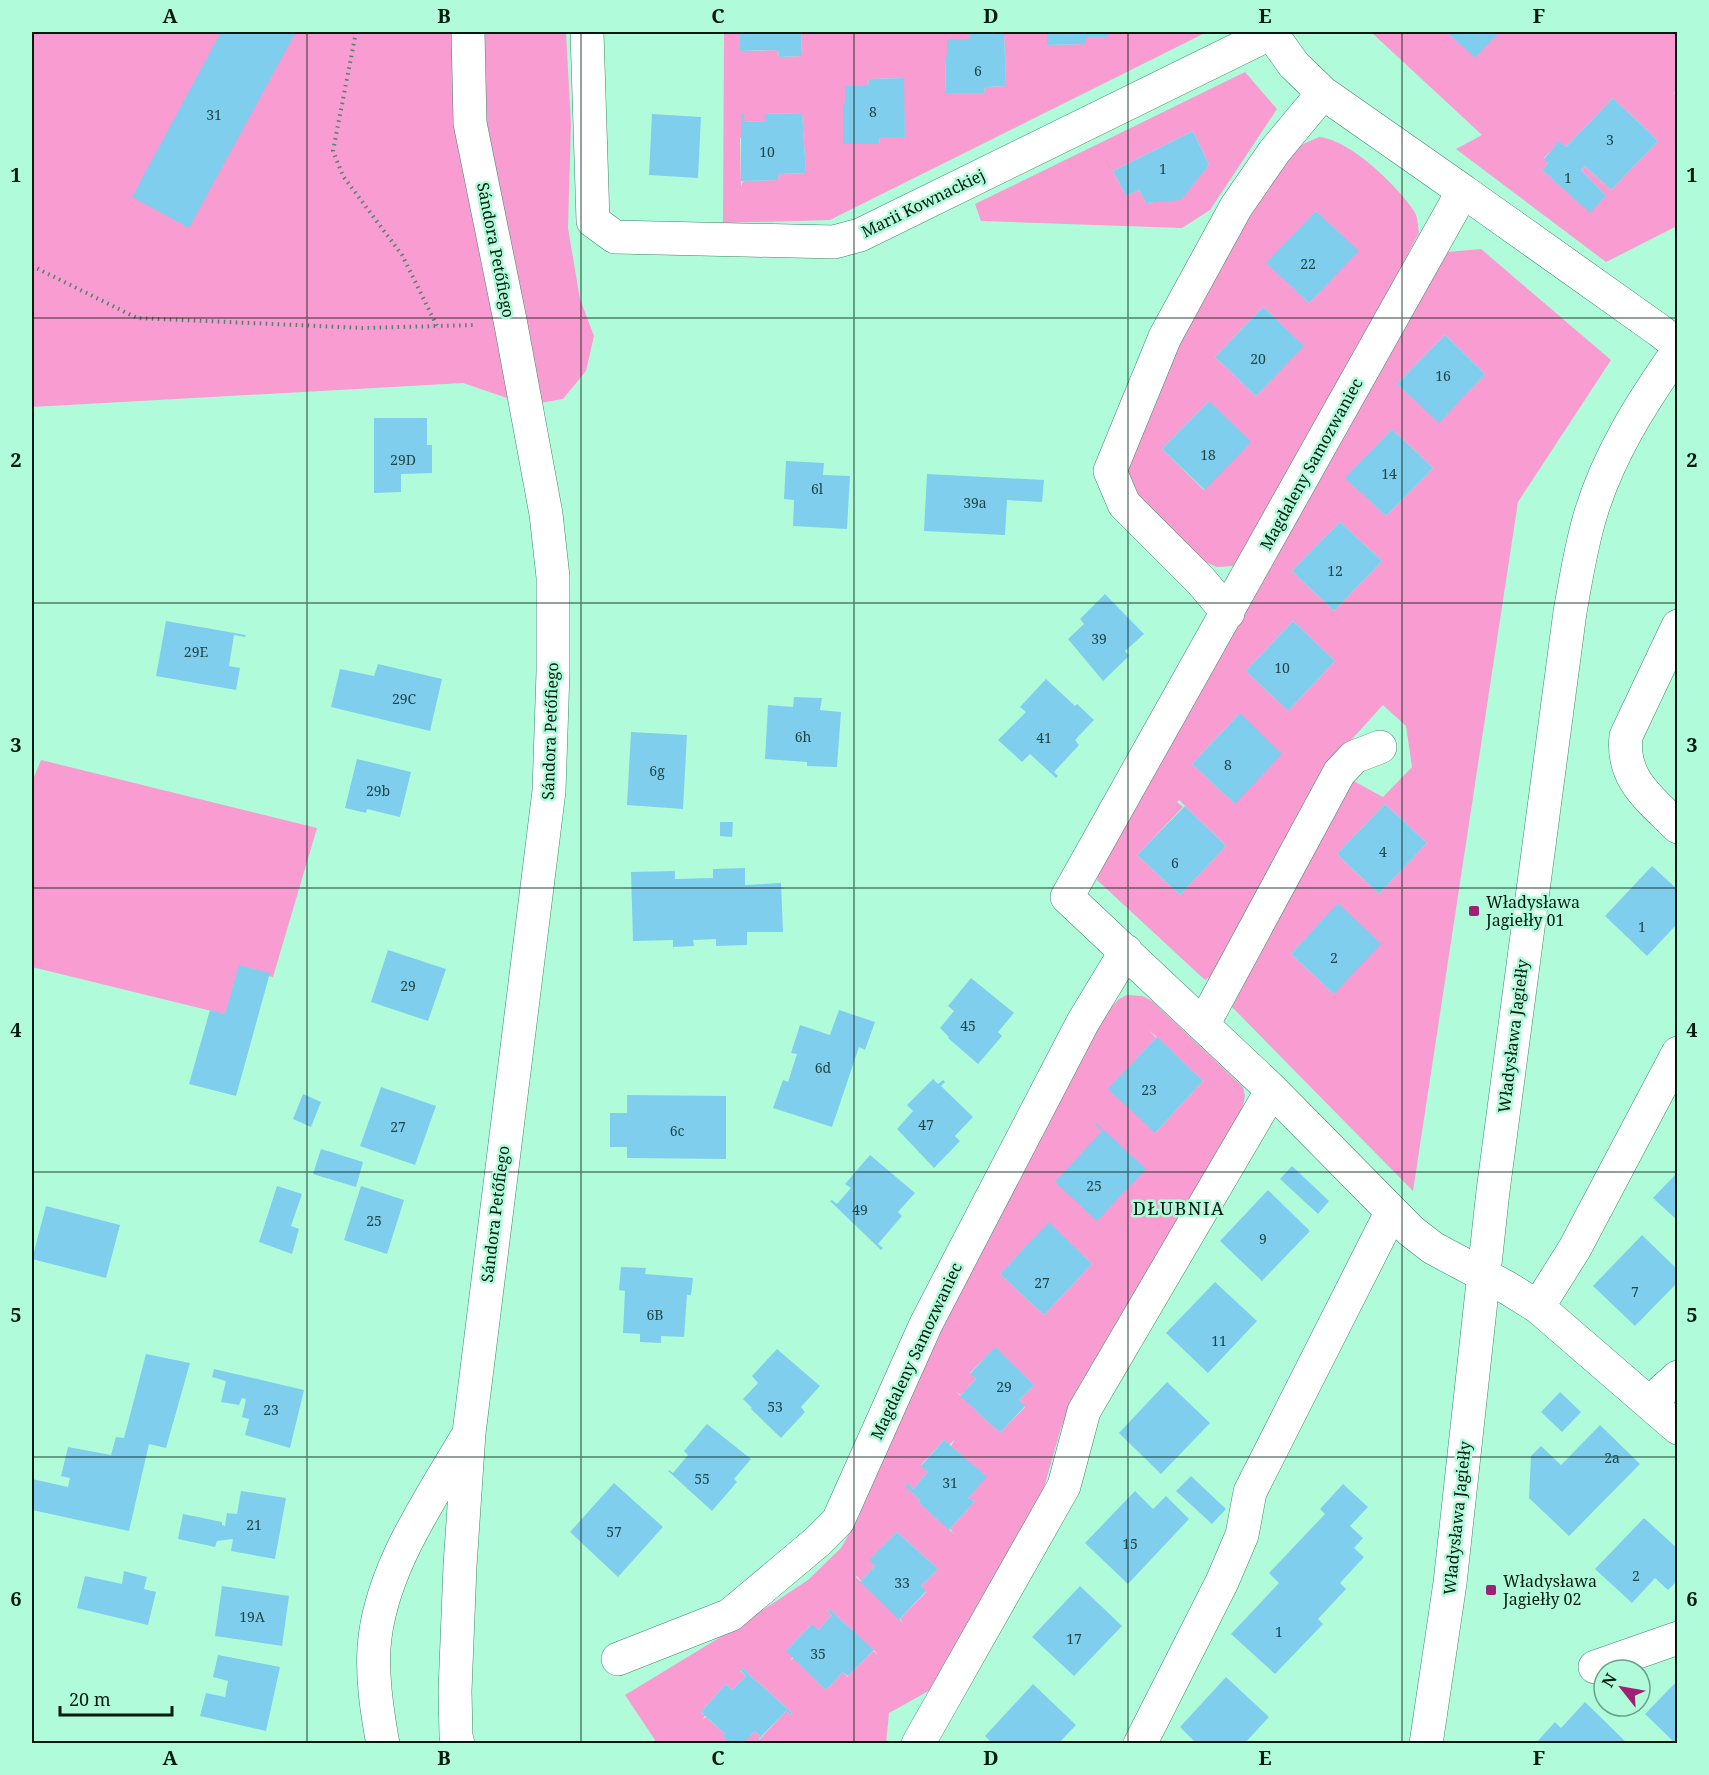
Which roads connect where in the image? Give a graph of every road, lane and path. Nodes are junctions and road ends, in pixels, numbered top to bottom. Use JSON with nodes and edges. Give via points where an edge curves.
{"nodes":[{"id":1,"x":356,"y":32,"type":"edge"},
{"id":2,"x":468,"y":32,"type":"edge"},
{"id":3,"x":587,"y":32,"type":"edge"},
{"id":4,"x":1272,"y":32,"type":"edge"},
{"id":5,"x":1323,"y":93,"type":"junction"},
{"id":6,"x":1463,"y":191,"type":"junction"},
{"id":7,"x":32,"y":266,"type":"edge"},
{"id":8,"x":511,"y":325,"type":"junction"},
{"id":9,"x":437,"y":326,"type":"junction"},
{"id":10,"x":1677,"y":345,"type":"edge"},
{"id":11,"x":1677,"y":351,"type":"edge"},
{"id":12,"x":1228,"y":613,"type":"junction"},
{"id":13,"x":1677,"y":626,"type":"edge"},
{"id":14,"x":1380,"y":747,"type":"dead end"},
{"id":15,"x":1677,"y":826,"type":"edge"},
{"id":16,"x":1126,"y":951,"type":"junction"},
{"id":17,"x":1203,"y":1025,"type":"junction"},
{"id":18,"x":1677,"y":1053,"type":"edge"},
{"id":19,"x":1272,"y":1090,"type":"junction"},
{"id":20,"x":1391,"y":1213,"type":"junction"},
{"id":21,"x":1483,"y":1274,"type":"junction"},
{"id":22,"x":1539,"y":1307,"type":"junction"},
{"id":23,"x":1677,"y":1377,"type":"edge"},
{"id":24,"x":1649,"y":1403,"type":"junction"},
{"id":25,"x":1677,"y":1428,"type":"edge"},
{"id":26,"x":469,"y":1433,"type":"junction"},
{"id":27,"x":1677,"y":1638,"type":"edge"},
{"id":28,"x":1620,"y":1658,"type":"edge"},
{"id":29,"x":618,"y":1659,"type":"dead end"},
{"id":30,"x":383,"y":1743,"type":"edge"},
{"id":31,"x":458,"y":1743,"type":"edge"},
{"id":32,"x":918,"y":1743,"type":"edge"},
{"id":33,"x":1140,"y":1743,"type":"edge"},
{"id":34,"x":1426,"y":1743,"type":"edge"}],
"edges":[{"from":1,"to":9,"type":"path","via":[[333,151],[343,176],[402,255]]},
{"from":2,"to":8,"type":"street","name":"Sándora Petőfiego","via":[[470,123]]},
{"from":3,"to":4,"type":"street","name":"Marii Kownackiej","via":[[593,221],[615,237],[834,242],[871,229]]},
{"from":4,"to":5,"type":"street","via":[[1294,65]]},
{"from":5,"to":6,"type":"street"},
{"from":5,"to":12,"type":"street","via":[[1236,207],[1165,337],[1110,471],[1124,504],[1202,580]]},
{"from":6,"to":10,"type":"street"},
{"from":6,"to":12,"type":"street","name":"Magdaleny Samozwaniec"},
{"from":7,"to":9,"type":"path","via":[[136,318],[363,328]]},
{"from":8,"to":9,"type":"path"},
{"from":8,"to":26,"type":"street","name":"Sándora Petőfiego","via":[[546,514],[553,577],[550,779]]},
{"from":11,"to":21,"type":"street","name":"Władysława Jagiełły","via":[[1631,421],[1610,462],[1579,561]]},
{"from":12,"to":16,"type":"street","name":"Magdaleny Samozwaniec","via":[[1067,897]]},
{"from":13,"to":15,"type":"street","via":[[1626,736],[1624,751],[1627,765],[1643,792]]},
{"from":14,"to":17,"type":"street","via":[[1354,757],[1339,774]]},
{"from":16,"to":17,"type":"street","name":"Magdaleny Samozwaniec"},
{"from":16,"to":29,"type":"street","name":"Magdaleny Samozwaniec","via":[[1083,1022],[926,1324],[838,1521],[730,1615]]},
{"from":17,"to":19,"type":"street","name":"Magdaleny Samozwaniec"},
{"from":18,"to":22,"type":"street","via":[[1575,1248]]},
{"from":19,"to":20,"type":"street","name":"Magdaleny Samozwaniec"},
{"from":19,"to":32,"type":"street","via":[[1084,1411],[1064,1486]]},
{"from":20,"to":21,"type":"street","name":"Magdaleny Samozwaniec","via":[[1433,1248]]},
{"from":20,"to":33,"type":"street","via":[[1250,1492],[1242,1535],[1226,1572]]},
{"from":21,"to":22,"type":"street","name":"Magdaleny Samozwaniec"},
{"from":21,"to":34,"type":"street","name":"Władysława Jagiełły","via":[[1450,1583]]},
{"from":22,"to":24,"type":"street","name":"Magdaleny Samozwaniec"},
{"from":23,"to":24,"type":"street"},
{"from":24,"to":25,"type":"street","name":"Magdaleny Samozwaniec"},
{"from":26,"to":30,"type":"street","name":"Sándora Petőfiego","via":[[402,1548],[380,1612],[374,1648],[376,1705]]},
{"from":26,"to":31,"type":"street","name":"Sándora Petőfiego","via":[[455,1691]]},
{"from":27,"to":28,"type":"street"}]}
